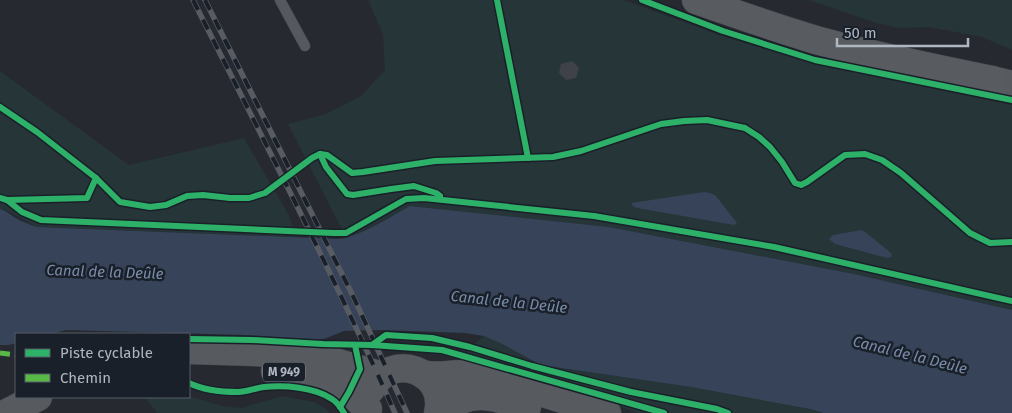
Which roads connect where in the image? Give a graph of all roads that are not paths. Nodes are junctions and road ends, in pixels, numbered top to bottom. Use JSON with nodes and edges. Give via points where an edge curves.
{"nodes":[{"id":1,"x":280,"y":0,"type":"edge"},
{"id":2,"x":696,"y":0,"type":"edge"},
{"id":3,"x":305,"y":46,"type":"dead end"},
{"id":4,"x":1005,"y":82,"type":"edge"},
{"id":5,"x":190,"y":350,"type":"edge"},
{"id":6,"x":190,"y":366,"type":"edge"},
{"id":7,"x":382,"y":375,"type":"junction"},
{"id":8,"x":424,"y":375,"type":"junction"},
{"id":9,"x":15,"y":392,"type":"edge"},
{"id":10,"x":36,"y":398,"type":"edge"},
{"id":11,"x":0,"y":400,"type":"edge"},
{"id":12,"x":368,"y":411,"type":"edge"},
{"id":13,"x":6,"y":413,"type":"edge"},
{"id":14,"x":439,"y":413,"type":"edge"},
{"id":15,"x":544,"y":413,"type":"edge"},
{"id":16,"x":607,"y":413,"type":"edge"}],
"edges":[{"from":1,"to":3,"type":"lane"},
{"from":2,"to":4,"type":"highway","via":[[817,40]]},
{"from":5,"to":7,"type":"main road","number":"M 949","via":[[306,356]]},
{"from":6,"to":12,"type":"main road","number":"M 949","via":[[254,369],[317,377],[343,387]]},
{"from":7,"to":8,"type":"main road","via":[[403,368]]},
{"from":7,"to":12,"type":"main road","via":[[370,390]]},
{"from":8,"to":14,"type":"main road","via":[[436,390]]},
{"from":8,"to":16,"type":"main road","via":[[477,374],[492,377]]},
{"from":9,"to":11,"type":"main road"},
{"from":10,"to":13,"type":"main road"},
{"from":14,"to":15,"type":"main road","via":[[462,399],[480,395]]}]}
